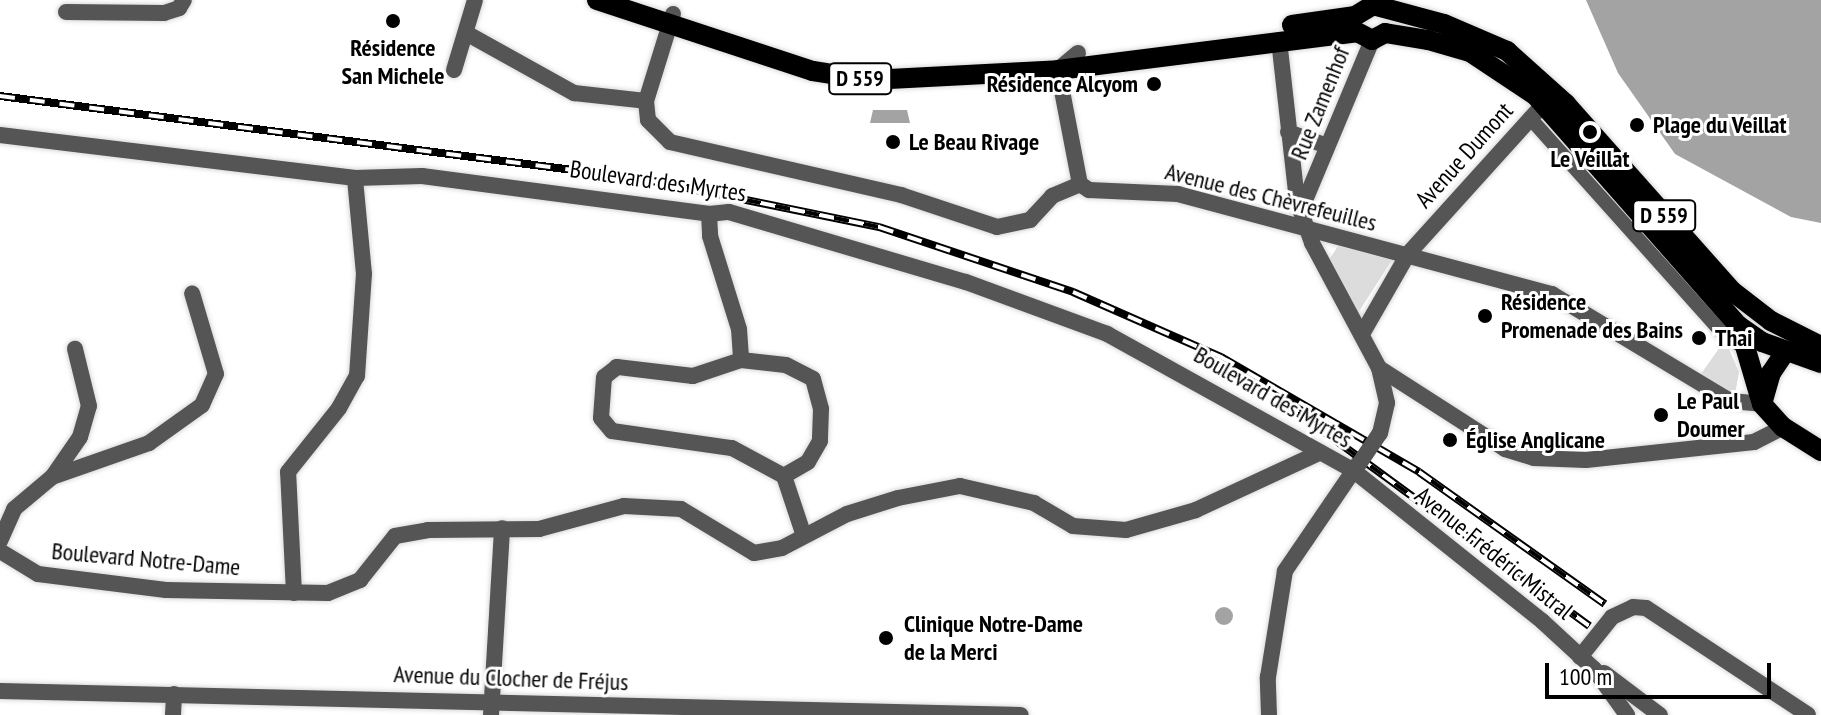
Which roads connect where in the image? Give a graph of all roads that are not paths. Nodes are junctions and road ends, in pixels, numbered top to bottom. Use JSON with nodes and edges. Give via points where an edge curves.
{"nodes":[{"id":1,"x":184,"y":0,"type":"edge"},
{"id":2,"x":475,"y":0,"type":"edge"},
{"id":3,"x":597,"y":0,"type":"edge"},
{"id":4,"x":632,"y":0,"type":"edge"},
{"id":5,"x":66,"y":12,"type":"dead end"},
{"id":6,"x":671,"y":19,"type":"junction"},
{"id":7,"x":1371,"y":27,"type":"junction"},
{"id":8,"x":466,"y":33,"type":"junction"},
{"id":9,"x":1279,"y":40,"type":"junction"},
{"id":10,"x":1078,"y":53,"type":"junction"},
{"id":11,"x":454,"y":70,"type":"dead end"},
{"id":12,"x":1058,"y":70,"type":"junction"},
{"id":13,"x":646,"y":101,"type":"junction"},
{"id":14,"x":1543,"y":105,"type":"junction"},
{"id":15,"x":1288,"y":132,"type":"junction"},
{"id":16,"x":0,"y":135,"type":"edge"},
{"id":17,"x":1327,"y":146,"type":"junction"},
{"id":18,"x":355,"y":178,"type":"junction"},
{"id":19,"x":1080,"y":184,"type":"junction"},
{"id":20,"x":1301,"y":210,"type":"junction"},
{"id":21,"x":709,"y":214,"type":"junction"},
{"id":22,"x":1306,"y":230,"type":"junction"},
{"id":23,"x":1408,"y":254,"type":"junction"},
{"id":24,"x":192,"y":293,"type":"dead end"},
{"id":25,"x":1362,"y":334,"type":"junction"},
{"id":26,"x":1741,"y":336,"type":"junction"},
{"id":27,"x":1821,"y":346,"type":"edge"},
{"id":28,"x":75,"y":349,"type":"dead end"},
{"id":29,"x":1785,"y":352,"type":"junction"},
{"id":30,"x":741,"y":360,"type":"junction"},
{"id":31,"x":1821,"y":363,"type":"edge"},
{"id":32,"x":1379,"y":368,"type":"junction"},
{"id":33,"x":1417,"y":392,"type":"junction"},
{"id":34,"x":1387,"y":403,"type":"junction"},
{"id":35,"x":1762,"y":404,"type":"junction"},
{"id":36,"x":1783,"y":427,"type":"junction"},
{"id":37,"x":1821,"y":451,"type":"edge"},
{"id":38,"x":1319,"y":453,"type":"junction"},
{"id":39,"x":1356,"y":467,"type":"junction"},
{"id":40,"x":784,"y":476,"type":"junction"},
{"id":41,"x":52,"y":477,"type":"junction"},
{"id":42,"x":502,"y":528,"type":"junction"},
{"id":43,"x":804,"y":536,"type":"junction"},
{"id":44,"x":0,"y":541,"type":"edge"},
{"id":45,"x":0,"y":551,"type":"edge"},
{"id":46,"x":294,"y":593,"type":"junction"},
{"id":47,"x":1580,"y":657,"type":"junction"},
{"id":48,"x":1594,"y":669,"type":"junction"},
{"id":49,"x":0,"y":691,"type":"edge"},
{"id":50,"x":174,"y":694,"type":"junction"},
{"id":51,"x":492,"y":708,"type":"edge"},
{"id":52,"x":173,"y":715,"type":"edge"},
{"id":53,"x":1021,"y":715,"type":"edge"},
{"id":54,"x":1269,"y":715,"type":"edge"},
{"id":55,"x":1627,"y":715,"type":"edge"},
{"id":56,"x":1660,"y":715,"type":"edge"},
{"id":57,"x":1808,"y":715,"type":"edge"}],
"edges":[{"from":1,"to":5,"type":"street","via":[[164,13]]},
{"from":2,"to":8,"type":"street"},
{"from":3,"to":6,"type":"main road","number":"D 559"},
{"from":4,"to":6,"type":"main road","number":"D 559"},
{"from":6,"to":10,"type":"main road","number":"D 559","via":[[867,68],[959,66]]},
{"from":6,"to":12,"type":"main road","number":"D 559","via":[[839,77],[902,81]]},
{"from":6,"to":13,"type":"street"},
{"from":7,"to":9,"type":"main road","number":"D 559"},
{"from":7,"to":10,"type":"main road","number":"D 559"},
{"from":7,"to":14,"type":"main road","number":"D 559","via":[[1480,37],[1532,69]]},
{"from":7,"to":17,"type":"street","name":"Rue Zamenhof"},
{"from":8,"to":11,"type":"street"},
{"from":8,"to":13,"type":"street","via":[[574,93]]},
{"from":9,"to":12,"type":"main road","number":"D 559"},
{"from":9,"to":15,"type":"street"},
{"from":10,"to":12,"type":"street"},
{"from":12,"to":19,"type":"street"},
{"from":13,"to":19,"type":"street","via":[[648,120],[670,142],[901,195],[997,227],[1030,220],[1052,196]]},
{"from":14,"to":23,"type":"street","name":"Avenue Dumont"},
{"from":14,"to":26,"type":"main road","number":"D 559"},
{"from":14,"to":27,"type":"main road","number":"D 559","via":[[1712,271],[1771,321]]},
{"from":15,"to":17,"type":"street"},
{"from":15,"to":20,"type":"street"},
{"from":16,"to":18,"type":"street","name":"Boulevard des Myrtes"},
{"from":17,"to":20,"type":"street","name":"Rue Zamenhof"},
{"from":18,"to":21,"type":"street","name":"Boulevard des Myrtes","via":[[422,176]]},
{"from":18,"to":46,"type":"street","via":[[364,274],[357,376],[339,408],[288,472]]},
{"from":19,"to":22,"type":"street","name":"Avenue des Chèvrefeuilles","via":[[1089,190],[1178,194]]},
{"from":20,"to":22,"type":"street"},
{"from":21,"to":30,"type":"street","via":[[710,236],[739,329]]},
{"from":21,"to":38,"type":"street","name":"Boulevard des Myrtes","via":[[729,212],[808,233],[966,282],[1107,334],[1216,390]]},
{"from":22,"to":23,"type":"street","name":"Avenue des Chèvrefeuilles"},
{"from":22,"to":25,"type":"street"},
{"from":23,"to":25,"type":"street","name":"Avenue Dumont"},
{"from":23,"to":35,"type":"street","name":"Avenue des Chèvrefeuilles","via":[[1552,294],[1730,401]]},
{"from":24,"to":41,"type":"street","via":[[216,374],[202,405],[149,443]]},
{"from":25,"to":32,"type":"street"},
{"from":26,"to":29,"type":"main road","number":"D 559"},
{"from":26,"to":35,"type":"main road","number":"D 559"},
{"from":28,"to":41,"type":"street","via":[[89,406],[80,437]]},
{"from":29,"to":31,"type":"main road","number":"D 559"},
{"from":29,"to":35,"type":"main road","via":[[1771,373]]},
{"from":30,"to":40,"type":"street","via":[[786,365],[813,379],[821,409],[820,441],[808,462]]},
{"from":30,"to":40,"type":"street","via":[[693,376],[617,367],[604,377],[601,418],[612,431],[732,448]]},
{"from":32,"to":33,"type":"street"},
{"from":32,"to":34,"type":"street"},
{"from":33,"to":34,"type":"street"},
{"from":33,"to":36,"type":"street","via":[[1505,449],[1534,458],[1586,460],[1754,442]]},
{"from":34,"to":39,"type":"street","bridge":true,"via":[[1380,433]]},
{"from":35,"to":36,"type":"main road","number":"D 559"},
{"from":36,"to":37,"type":"main road","number":"D 559"},
{"from":38,"to":39,"type":"street","name":"Boulevard des Myrtes"},
{"from":38,"to":43,"type":"street","via":[[1210,504],[1144,527],[1106,531],[1073,526],[1034,503],[960,486],[886,502]]},
{"from":39,"to":47,"type":"street","name":"Avenue Frédéric Mistral"},
{"from":39,"to":54,"type":"street","via":[[1285,571],[1268,677]]},
{"from":40,"to":43,"type":"street"},
{"from":41,"to":44,"type":"street","via":[[14,509]]},
{"from":42,"to":43,"type":"street","name":"Boulevard Notre-Dame","via":[[539,529],[624,506],[658,504],[703,519],[754,553],[782,548]]},
{"from":42,"to":46,"type":"street","name":"Boulevard Notre-Dame","via":[[395,536],[360,580],[328,593]]},
{"from":42,"to":51,"type":"street"},
{"from":45,"to":46,"type":"street","name":"Boulevard Notre-Dame","via":[[38,574],[166,590]]},
{"from":47,"to":48,"type":"street","name":"Avenue Frédéric Mistral"},
{"from":47,"to":57,"type":"street","via":[[1612,617],[1633,607],[1646,608]]},
{"from":48,"to":55,"type":"street","name":"Avenue Frédéric Mistral"},
{"from":48,"to":56,"type":"street"},
{"from":49,"to":50,"type":"street","name":"Avenue du Clocher de Fréjus"},
{"from":50,"to":51,"type":"street","name":"Avenue du Clocher de Fréjus"},
{"from":50,"to":52,"type":"street"},
{"from":51,"to":53,"type":"street","name":"Avenue du Clocher de Fréjus"}]}
